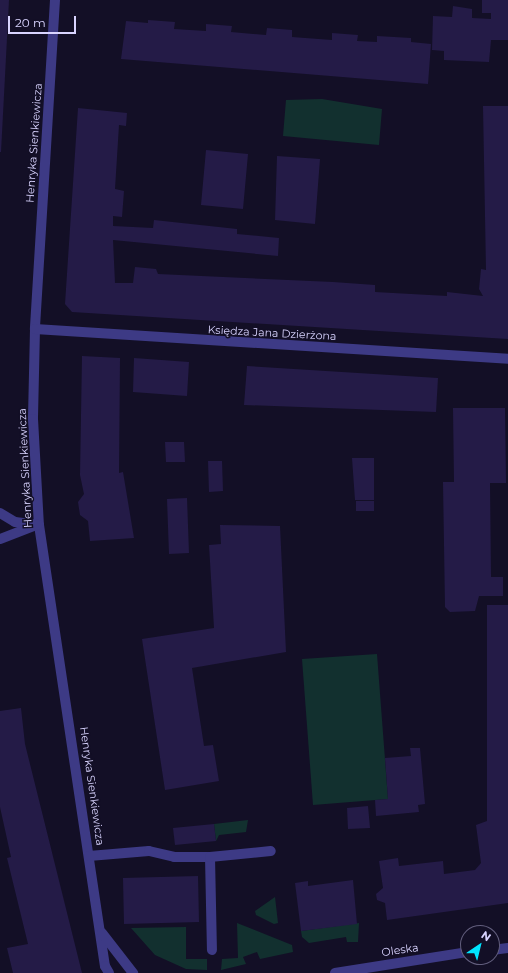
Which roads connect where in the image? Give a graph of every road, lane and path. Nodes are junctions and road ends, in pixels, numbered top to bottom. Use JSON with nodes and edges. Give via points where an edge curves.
{"nodes":[{"id":1,"x":55,"y":0,"type":"edge"},
{"id":2,"x":35,"y":329,"type":"junction"},
{"id":3,"x":508,"y":359,"type":"edge"},
{"id":4,"x":4,"y":515,"type":"edge"},
{"id":5,"x":39,"y":524,"type":"junction"},
{"id":6,"x":3,"y":538,"type":"edge"},
{"id":7,"x":271,"y":851,"type":"dead end"},
{"id":8,"x":90,"y":856,"type":"junction"},
{"id":9,"x":210,"y":857,"type":"junction"},
{"id":10,"x":100,"y":930,"type":"junction"},
{"id":11,"x":212,"y":950,"type":"dead end"},
{"id":12,"x":460,"y":953,"type":"edge"},
{"id":13,"x":109,"y":973,"type":"edge"},
{"id":14,"x":133,"y":973,"type":"edge"},
{"id":15,"x":335,"y":973,"type":"edge"}],
"edges":[{"from":1,"to":2,"type":"street","name":"Henryka Sienkiewicza"},
{"from":2,"to":3,"type":"street","name":"Księdza Jana Dzierżona"},
{"from":2,"to":5,"type":"street","name":"Henryka Sienkiewicza","via":[[33,419]]},
{"from":4,"to":5,"type":"street"},
{"from":4,"to":6,"type":"street","name":"Henryka Sienkiewicza","via":[[9,529]]},
{"from":5,"to":6,"type":"street"},
{"from":5,"to":8,"type":"street","name":"Henryka Sienkiewicza"},
{"from":7,"to":9,"type":"street"},
{"from":8,"to":9,"type":"street","via":[[150,851],[174,857]]},
{"from":8,"to":10,"type":"street","name":"Henryka Sienkiewicza"},
{"from":9,"to":11,"type":"street"},
{"from":10,"to":13,"type":"street"},
{"from":10,"to":14,"type":"street","via":[[114,953]]},
{"from":12,"to":15,"type":"street","name":"Oleska"}]}
